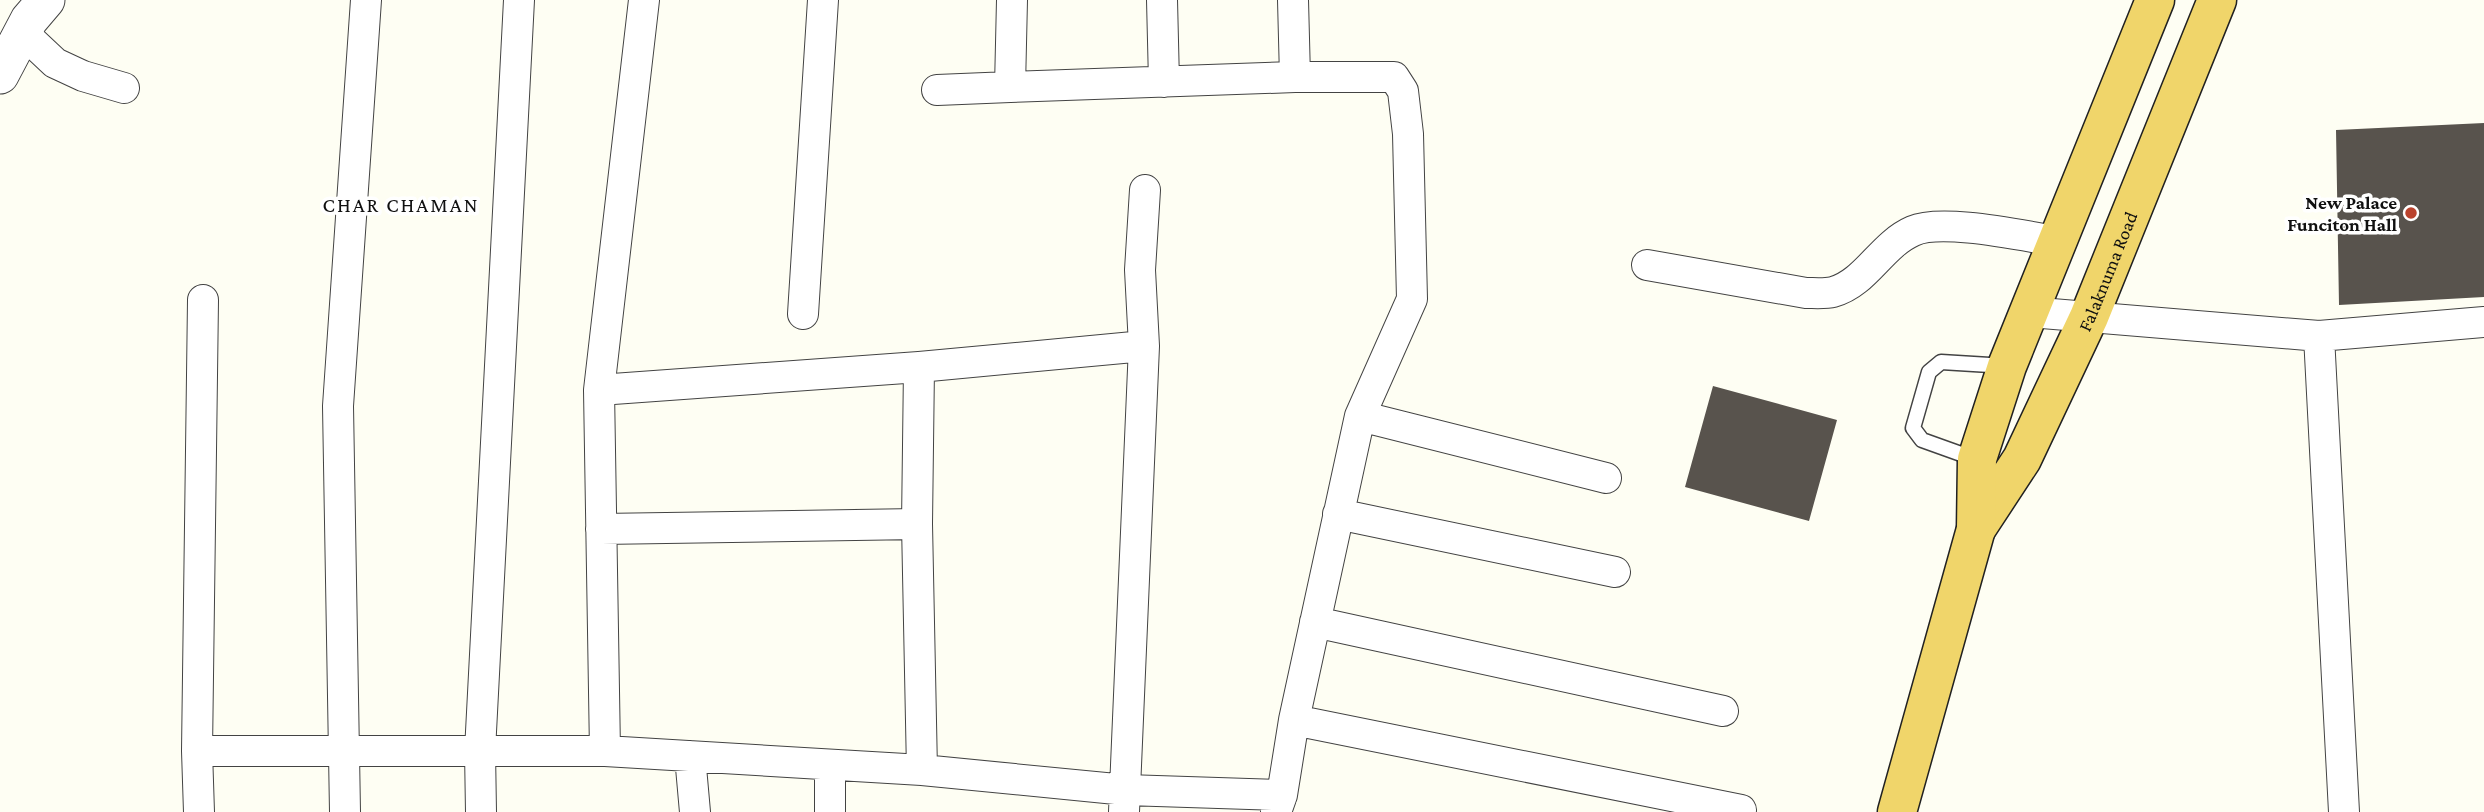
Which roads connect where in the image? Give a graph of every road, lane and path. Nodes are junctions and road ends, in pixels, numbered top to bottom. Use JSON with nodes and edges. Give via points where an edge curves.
{"nodes":[{"id":1,"x":366,"y":0,"type":"edge"},
{"id":2,"x":519,"y":0,"type":"edge"},
{"id":3,"x":644,"y":0,"type":"edge"},
{"id":4,"x":823,"y":0,"type":"edge"},
{"id":5,"x":1012,"y":0,"type":"edge"},
{"id":6,"x":1162,"y":0,"type":"edge"},
{"id":7,"x":1293,"y":0,"type":"edge"},
{"id":8,"x":2155,"y":0,"type":"edge"},
{"id":9,"x":2217,"y":0,"type":"edge"},
{"id":10,"x":24,"y":14,"type":"edge"},
{"id":11,"x":0,"y":75,"type":"edge"},
{"id":12,"x":1295,"y":77,"type":"junction"},
{"id":13,"x":1164,"y":82,"type":"junction"},
{"id":14,"x":1010,"y":87,"type":"junction"},
{"id":15,"x":124,"y":88,"type":"dead end"},
{"id":16,"x":937,"y":90,"type":"dead end"},
{"id":17,"x":1145,"y":190,"type":"dead end"},
{"id":18,"x":2056,"y":241,"type":"junction"},
{"id":19,"x":1647,"y":265,"type":"dead end"},
{"id":20,"x":203,"y":300,"type":"dead end"},
{"id":21,"x":2029,"y":312,"type":"junction"},
{"id":22,"x":803,"y":314,"type":"dead end"},
{"id":23,"x":2089,"y":317,"type":"junction"},
{"id":24,"x":2484,"y":322,"type":"edge"},
{"id":25,"x":2319,"y":336,"type":"junction"},
{"id":26,"x":1144,"y":346,"type":"junction"},
{"id":27,"x":2007,"y":366,"type":"junction"},
{"id":28,"x":919,"y":367,"type":"junction"},
{"id":29,"x":599,"y":390,"type":"junction"},
{"id":30,"x":1360,"y":416,"type":"junction"},
{"id":31,"x":1977,"y":459,"type":"junction"},
{"id":32,"x":1606,"y":478,"type":"dead end"},
{"id":33,"x":1338,"y":514,"type":"junction"},
{"id":34,"x":917,"y":524,"type":"junction"},
{"id":35,"x":601,"y":529,"type":"junction"},
{"id":36,"x":1976,"y":529,"type":"junction"},
{"id":37,"x":1615,"y":572,"type":"dead end"},
{"id":38,"x":1315,"y":622,"type":"junction"},
{"id":39,"x":1723,"y":711,"type":"dead end"},
{"id":40,"x":1294,"y":720,"type":"junction"},
{"id":41,"x":197,"y":751,"type":"junction"},
{"id":42,"x":481,"y":751,"type":"junction"},
{"id":43,"x":605,"y":751,"type":"junction"},
{"id":44,"x":346,"y":752,"type":"junction"},
{"id":45,"x":690,"y":756,"type":"junction"},
{"id":46,"x":830,"y":765,"type":"junction"},
{"id":47,"x":922,"y":770,"type":"junction"},
{"id":48,"x":1125,"y":801,"type":"edge"},
{"id":49,"x":1279,"y":804,"type":"edge"},
{"id":50,"x":1741,"y":810,"type":"dead end"},
{"id":51,"x":199,"y":812,"type":"edge"},
{"id":52,"x":345,"y":812,"type":"edge"},
{"id":53,"x":481,"y":812,"type":"edge"},
{"id":54,"x":695,"y":812,"type":"edge"},
{"id":55,"x":830,"y":812,"type":"edge"},
{"id":56,"x":1897,"y":812,"type":"edge"},
{"id":57,"x":2344,"y":812,"type":"edge"}],
"edges":[{"from":1,"to":44,"type":"street","via":[[338,405]]},
{"from":2,"to":42,"type":"street"},
{"from":3,"to":29,"type":"street"},
{"from":4,"to":22,"type":"street"},
{"from":5,"to":14,"type":"street"},
{"from":6,"to":13,"type":"street"},
{"from":7,"to":12,"type":"street"},
{"from":8,"to":18,"type":"highway","name":"Falaknuma Road"},
{"from":9,"to":23,"type":"highway","name":"Falaknuma Road"},
{"from":10,"to":11,"type":"street"},
{"from":10,"to":15,"type":"street","via":[[55,63]]},
{"from":12,"to":13,"type":"street"},
{"from":12,"to":30,"type":"street","via":[[1394,77],[1403,91],[1412,299]]},
{"from":13,"to":14,"type":"street"},
{"from":14,"to":16,"type":"street"},
{"from":17,"to":26,"type":"street","via":[[1140,270]]},
{"from":18,"to":19,"type":"street","via":[[1945,226],[1915,230],[1890,244],[1852,284],[1832,293],[1806,293]]},
{"from":18,"to":21,"type":"highway","name":"Falaknuma Road"},
{"from":20,"to":41,"type":"street"},
{"from":21,"to":23,"type":"street"},
{"from":21,"to":27,"type":"highway","name":"Falaknuma Road"},
{"from":23,"to":25,"type":"street"},
{"from":23,"to":36,"type":"highway","name":"Falaknuma Road","via":[[2022,459]]},
{"from":24,"to":25,"type":"street"},
{"from":25,"to":57,"type":"street"},
{"from":26,"to":28,"type":"street"},
{"from":26,"to":48,"type":"street"},
{"from":27,"to":31,"type":"highway","name":"Falaknuma Road"},
{"from":27,"to":31,"type":"lane","via":[[1941,362],[1929,372],[1913,428],[1922,440]]},
{"from":28,"to":29,"type":"street"},
{"from":28,"to":34,"type":"street"},
{"from":29,"to":35,"type":"street"},
{"from":30,"to":32,"type":"street"},
{"from":30,"to":33,"type":"street"},
{"from":31,"to":36,"type":"highway","name":"Falaknuma Road"},
{"from":33,"to":37,"type":"street"},
{"from":33,"to":38,"type":"street"},
{"from":34,"to":35,"type":"street"},
{"from":34,"to":47,"type":"street"},
{"from":35,"to":43,"type":"street"},
{"from":36,"to":56,"type":"highway","name":"Falaknuma Road"},
{"from":38,"to":39,"type":"street"},
{"from":38,"to":40,"type":"street"},
{"from":40,"to":49,"type":"street"},
{"from":40,"to":50,"type":"street"},
{"from":41,"to":44,"type":"street"},
{"from":41,"to":51,"type":"street"},
{"from":42,"to":43,"type":"street"},
{"from":42,"to":44,"type":"street"},
{"from":42,"to":53,"type":"street"},
{"from":43,"to":45,"type":"street"},
{"from":44,"to":52,"type":"street"},
{"from":45,"to":46,"type":"street"},
{"from":45,"to":54,"type":"street"},
{"from":46,"to":47,"type":"street"},
{"from":46,"to":55,"type":"street"},
{"from":47,"to":48,"type":"street"},
{"from":48,"to":49,"type":"street"}]}
